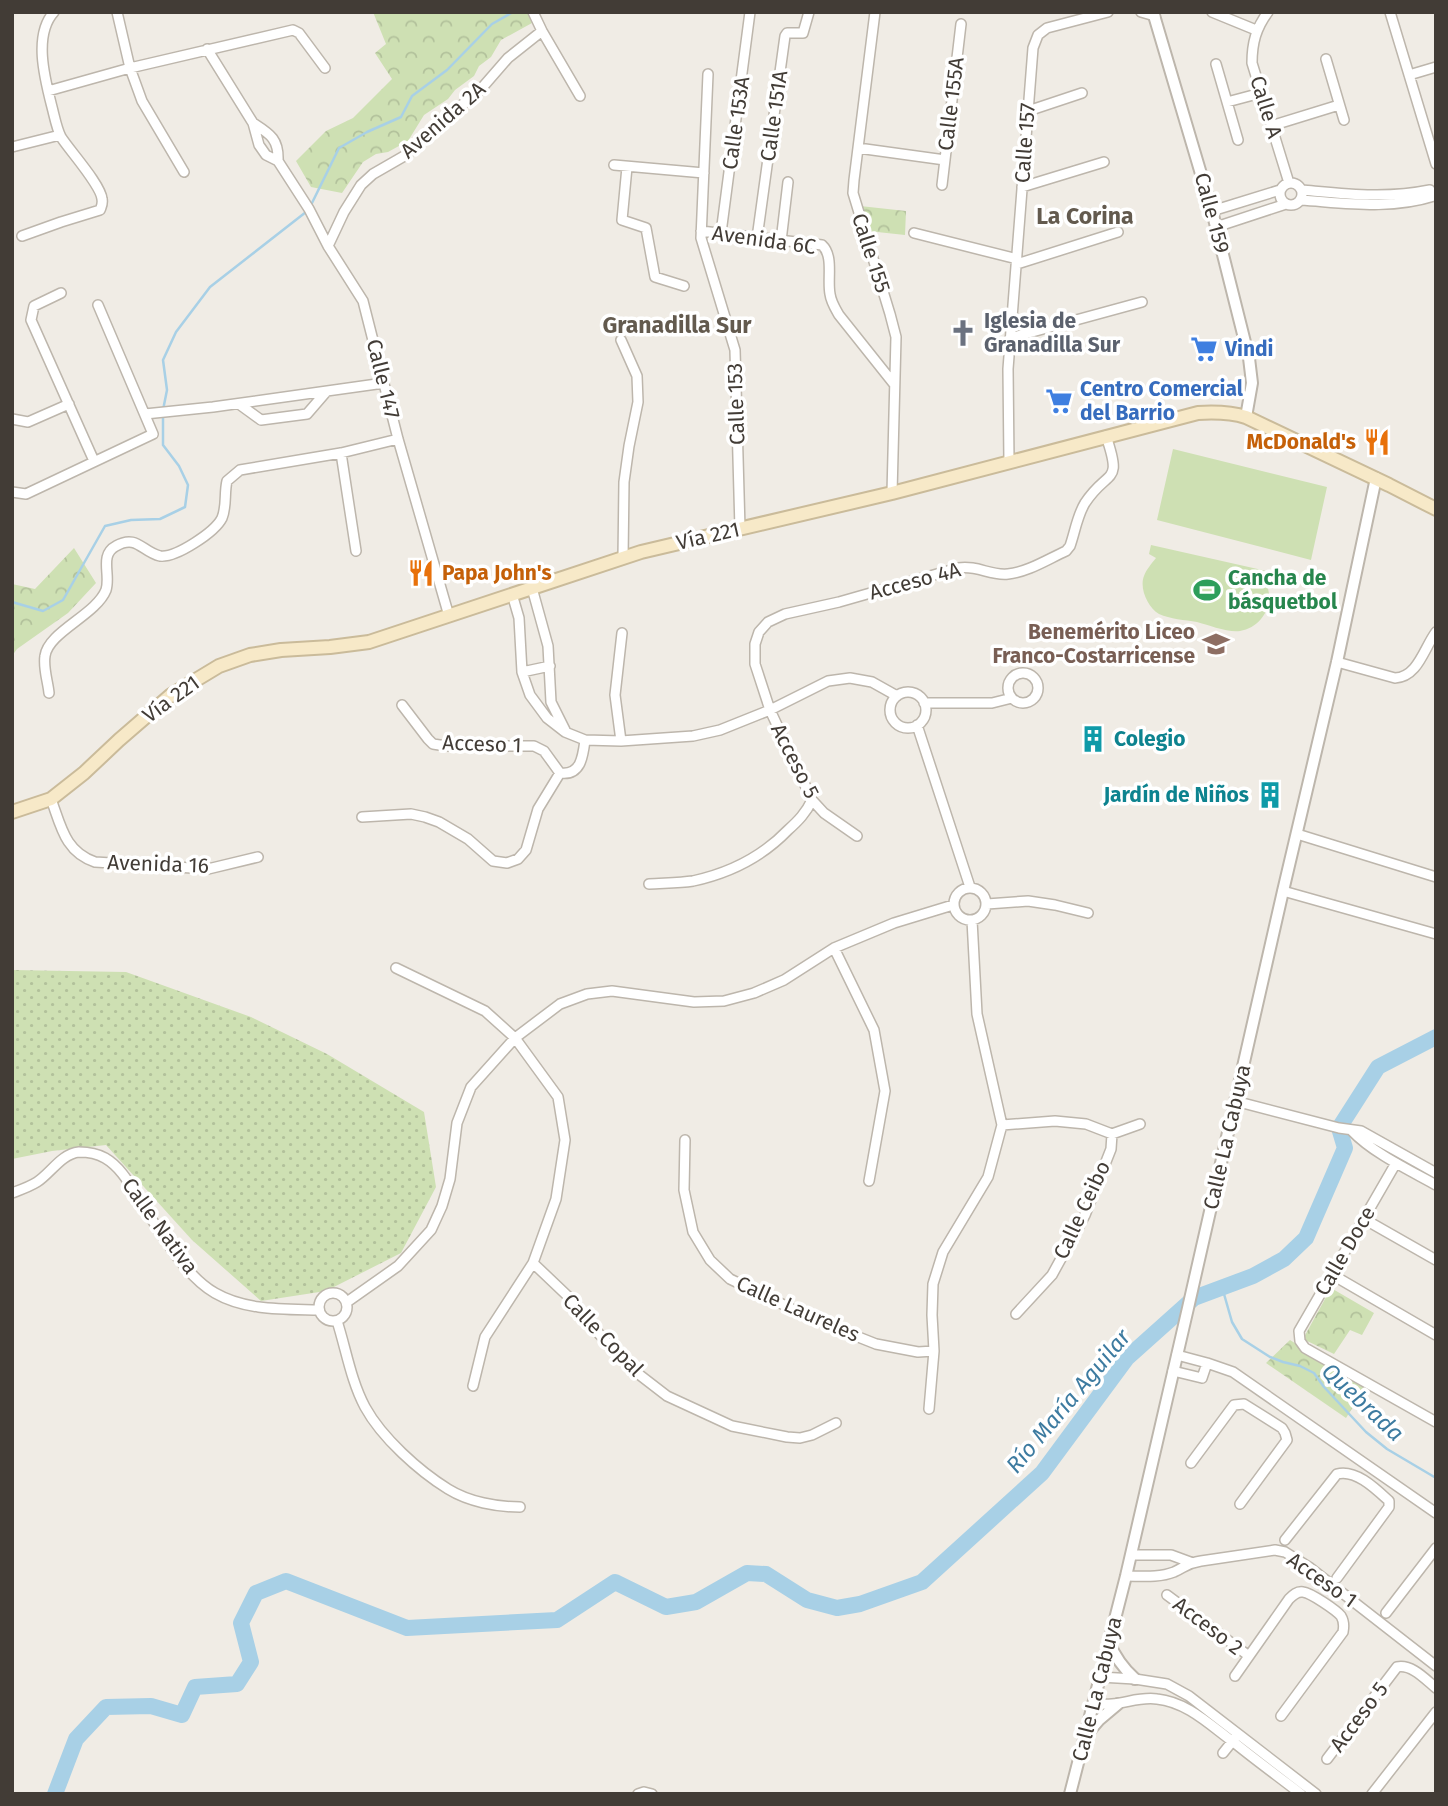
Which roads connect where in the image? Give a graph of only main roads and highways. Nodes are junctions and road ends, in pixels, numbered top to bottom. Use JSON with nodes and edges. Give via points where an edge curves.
{"nodes":[{"id":1,"x":1436,"y":509,"type":"edge"},
{"id":2,"x":12,"y":813,"type":"edge"}],
"edges":[{"from":1,"to":2,"type":"main road","name":"Vía 221","via":[[1246,417],[1198,413],[892,493],[691,539],[369,642],[250,655],[219,666],[171,695],[51,799]]}]}
